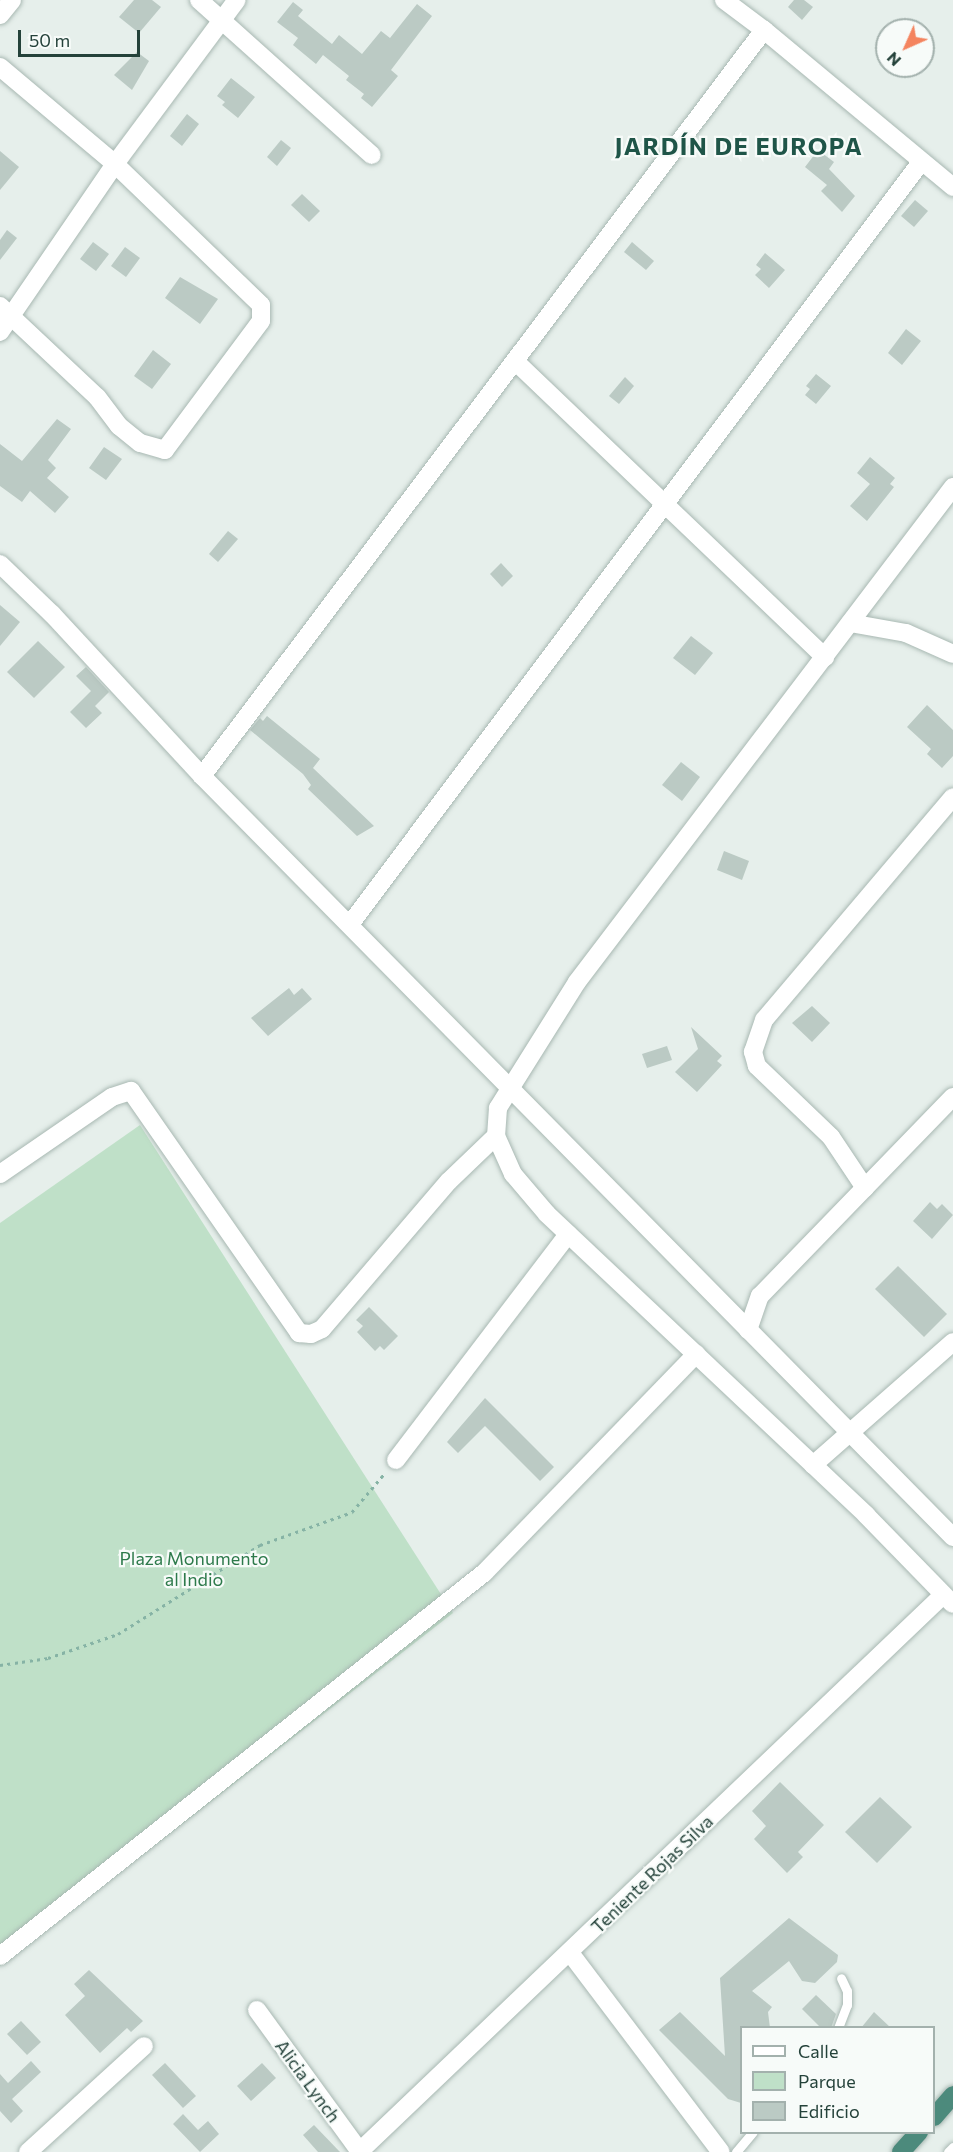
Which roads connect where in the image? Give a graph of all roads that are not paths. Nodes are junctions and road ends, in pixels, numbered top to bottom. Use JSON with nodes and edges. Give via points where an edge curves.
{"nodes":[{"id":1,"x":12,"y":0,"type":"edge"},
{"id":2,"x":199,"y":0,"type":"edge"},
{"id":3,"x":237,"y":0,"type":"edge"},
{"id":4,"x":723,"y":0,"type":"edge"},
{"id":5,"x":0,"y":15,"type":"edge"},
{"id":6,"x":222,"y":20,"type":"junction"},
{"id":7,"x":764,"y":30,"type":"junction"},
{"id":8,"x":0,"y":67,"type":"edge"},
{"id":9,"x":372,"y":155,"type":"dead end"},
{"id":10,"x":921,"y":162,"type":"junction"},
{"id":11,"x":115,"y":164,"type":"junction"},
{"id":12,"x":953,"y":187,"type":"edge"},
{"id":13,"x":6,"y":310,"type":"edge"},
{"id":14,"x":0,"y":332,"type":"edge"},
{"id":15,"x":515,"y":361,"type":"junction"},
{"id":16,"x":953,"y":488,"type":"edge"},
{"id":17,"x":666,"y":505,"type":"junction"},
{"id":18,"x":0,"y":564,"type":"edge"},
{"id":19,"x":850,"y":623,"type":"junction"},
{"id":20,"x":953,"y":654,"type":"edge"},
{"id":21,"x":825,"y":657,"type":"junction"},
{"id":22,"x":201,"y":776,"type":"junction"},
{"id":23,"x":953,"y":797,"type":"edge"},
{"id":24,"x":351,"y":923,"type":"junction"},
{"id":25,"x":511,"y":1091,"type":"junction"},
{"id":26,"x":953,"y":1097,"type":"edge"},
{"id":27,"x":496,"y":1136,"type":"junction"},
{"id":28,"x":0,"y":1174,"type":"edge"},
{"id":29,"x":865,"y":1188,"type":"junction"},
{"id":30,"x":568,"y":1234,"type":"junction"},
{"id":31,"x":748,"y":1330,"type":"junction"},
{"id":32,"x":953,"y":1342,"type":"edge"},
{"id":33,"x":696,"y":1354,"type":"junction"},
{"id":34,"x":849,"y":1431,"type":"junction"},
{"id":35,"x":396,"y":1460,"type":"road end"},
{"id":36,"x":813,"y":1465,"type":"junction"},
{"id":37,"x":953,"y":1537,"type":"edge"},
{"id":38,"x":948,"y":1599,"type":"edge"},
{"id":39,"x":571,"y":1954,"type":"junction"},
{"id":40,"x":0,"y":1956,"type":"edge"},
{"id":41,"x":841,"y":1978,"type":"dead end"},
{"id":42,"x":256,"y":2010,"type":"dead end"},
{"id":43,"x":839,"y":2026,"type":"edge"},
{"id":44,"x":144,"y":2046,"type":"dead end"},
{"id":45,"x":953,"y":2096,"type":"edge"},
{"id":46,"x":935,"y":2114,"type":"edge"},
{"id":47,"x":752,"y":2134,"type":"edge"},
{"id":48,"x":918,"y":2134,"type":"edge"},
{"id":49,"x":953,"y":2147,"type":"edge"},
{"id":50,"x":28,"y":2152,"type":"edge"},
{"id":51,"x":360,"y":2152,"type":"edge"},
{"id":52,"x":721,"y":2152,"type":"edge"},
{"id":53,"x":736,"y":2152,"type":"edge"},
{"id":54,"x":901,"y":2152,"type":"edge"},
{"id":55,"x":948,"y":2152,"type":"edge"}],
"edges":[{"from":1,"to":5,"type":"street"},
{"from":2,"to":6,"type":"street"},
{"from":3,"to":6,"type":"street"},
{"from":4,"to":7,"type":"street"},
{"from":6,"to":9,"type":"street"},
{"from":6,"to":11,"type":"street"},
{"from":7,"to":10,"type":"street"},
{"from":7,"to":15,"type":"street"},
{"from":8,"to":11,"type":"street"},
{"from":10,"to":12,"type":"street"},
{"from":10,"to":17,"type":"street"},
{"from":11,"to":13,"type":"street"},
{"from":11,"to":13,"type":"street","via":[[261,305],[261,321],[165,450],[140,443],[119,426],[97,397]]},
{"from":13,"to":14,"type":"street"},
{"from":15,"to":17,"type":"street"},
{"from":15,"to":22,"type":"street"},
{"from":16,"to":19,"type":"street"},
{"from":17,"to":21,"type":"street"},
{"from":17,"to":24,"type":"street"},
{"from":18,"to":22,"type":"street","via":[[52,614]]},
{"from":19,"to":20,"type":"street","via":[[906,633]]},
{"from":19,"to":21,"type":"street"},
{"from":21,"to":25,"type":"street","via":[[577,982]]},
{"from":22,"to":24,"type":"street"},
{"from":23,"to":29,"type":"street","via":[[764,1020],[753,1052],[757,1066],[831,1137]]},
{"from":24,"to":25,"type":"street"},
{"from":25,"to":27,"type":"street","via":[[498,1108]]},
{"from":25,"to":31,"type":"street"},
{"from":26,"to":29,"type":"street"},
{"from":27,"to":28,"type":"street","via":[[448,1181],[322,1329],[311,1334],[299,1333],[131,1091],[112,1097]]},
{"from":27,"to":30,"type":"street","via":[[513,1174]]},
{"from":29,"to":31,"type":"street","via":[[760,1296]]},
{"from":30,"to":33,"type":"street"},
{"from":30,"to":35,"type":"street"},
{"from":31,"to":34,"type":"street"},
{"from":32,"to":34,"type":"street"},
{"from":33,"to":36,"type":"street"},
{"from":33,"to":40,"type":"street","via":[[484,1573]]},
{"from":34,"to":36,"type":"street"},
{"from":34,"to":37,"type":"street"},
{"from":36,"to":38,"type":"street"},
{"from":38,"to":39,"type":"street","name":"Teniente Rojas Silva"},
{"from":39,"to":51,"type":"street","name":"Teniente Rojas Silva"},
{"from":39,"to":52,"type":"street"},
{"from":41,"to":43,"type":"lane","via":[[847,1991]]},
{"from":42,"to":51,"type":"street","name":"Alicia Lynch"},
{"from":44,"to":50,"type":"street"},
{"from":45,"to":46,"type":"highway"},
{"from":47,"to":53,"type":"lane"},
{"from":48,"to":54,"type":"highway"},
{"from":49,"to":55,"type":"lane"}]}
